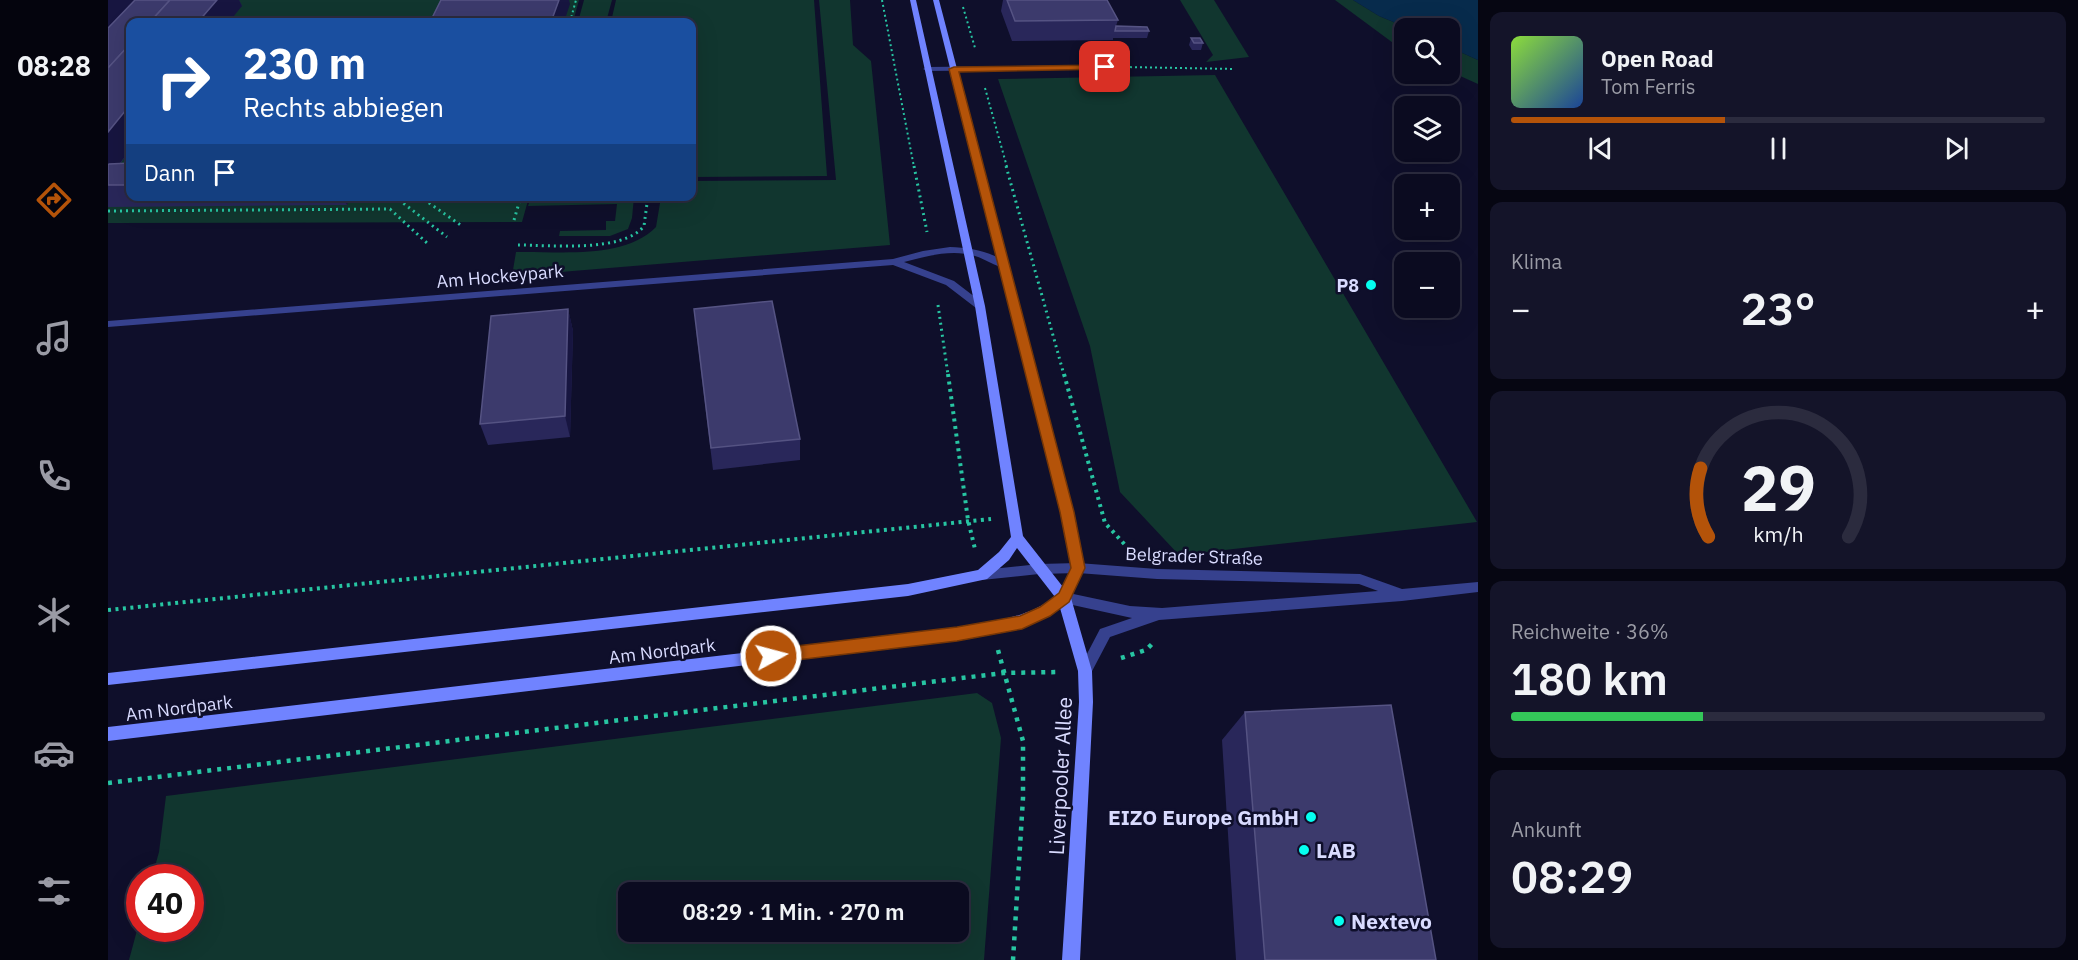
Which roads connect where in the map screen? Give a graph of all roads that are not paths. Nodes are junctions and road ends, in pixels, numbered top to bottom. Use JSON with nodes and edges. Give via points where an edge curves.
{"nodes":[{"id":1,"x":913,"y":0,"type":"edge"},
{"id":2,"x":936,"y":0,"type":"edge"},
{"id":3,"x":1105,"y":67,"type":"road end"},
{"id":4,"x":927,"y":69,"type":"junction"},
{"id":5,"x":954,"y":69,"type":"junction"},
{"id":6,"x":967,"y":249,"type":"junction"},
{"id":7,"x":894,"y":262,"type":"junction"},
{"id":8,"x":1003,"y":265,"type":"junction"},
{"id":9,"x":980,"y":306,"type":"junction"},
{"id":10,"x":108,"y":324,"type":"edge"},
{"id":11,"x":1017,"y":538,"type":"junction"},
{"id":12,"x":1040,"y":568,"type":"junction"},
{"id":13,"x":1078,"y":568,"type":"junction"},
{"id":14,"x":982,"y":575,"type":"junction"},
{"id":15,"x":1478,"y":587,"type":"edge"},
{"id":16,"x":1402,"y":595,"type":"junction"},
{"id":17,"x":1064,"y":598,"type":"junction"},
{"id":18,"x":1162,"y":614,"type":"junction"},
{"id":19,"x":1085,"y":671,"type":"junction"},
{"id":20,"x":108,"y":679,"type":"edge"},
{"id":21,"x":108,"y":734,"type":"edge"},
{"id":22,"x":1071,"y":960,"type":"edge"}],
"edges":[{"from":1,"to":4,"type":"street"},
{"from":2,"to":5,"type":"street"},
{"from":3,"to":5,"type":"street"},
{"from":4,"to":5,"type":"street"},
{"from":4,"to":6,"type":"street"},
{"from":5,"to":8,"type":"street"},
{"from":6,"to":7,"type":"street","name":"Am Hockeypark","via":[[930,251]]},
{"from":6,"to":8,"type":"street","name":"Am Hockeypark"},
{"from":6,"to":9,"type":"street"},
{"from":7,"to":9,"type":"street","name":"Am Hockeypark","via":[[950,283]]},
{"from":7,"to":10,"type":"street","name":"Am Hockeypark"},
{"from":8,"to":13,"type":"street"},
{"from":9,"to":11,"type":"street"},
{"from":11,"to":12,"type":"street"},
{"from":11,"to":14,"type":"street","name":"Am Nordpark"},
{"from":12,"to":13,"type":"street","name":"Belgrader Straße"},
{"from":12,"to":14,"type":"street","name":"Belgrader Straße"},
{"from":12,"to":17,"type":"street"},
{"from":13,"to":16,"type":"street","name":"Belgrader Straße","via":[[1360,579]]},
{"from":13,"to":17,"type":"street"},
{"from":14,"to":20,"type":"street","name":"Am Nordpark","via":[[908,590]]},
{"from":15,"to":16,"type":"street","name":"Belgrader Straße"},
{"from":16,"to":18,"type":"street","name":"Belgrader Straße"},
{"from":17,"to":18,"type":"street","name":"Belgrader Straße","via":[[1130,612]]},
{"from":17,"to":19,"type":"street","name":"Liverpooler Allee"},
{"from":17,"to":21,"type":"street","name":"Am Nordpark","via":[[1022,622],[957,634]]},
{"from":18,"to":19,"type":"street","via":[[1106,633]]},
{"from":19,"to":22,"type":"street","name":"Liverpooler Allee"}]}
